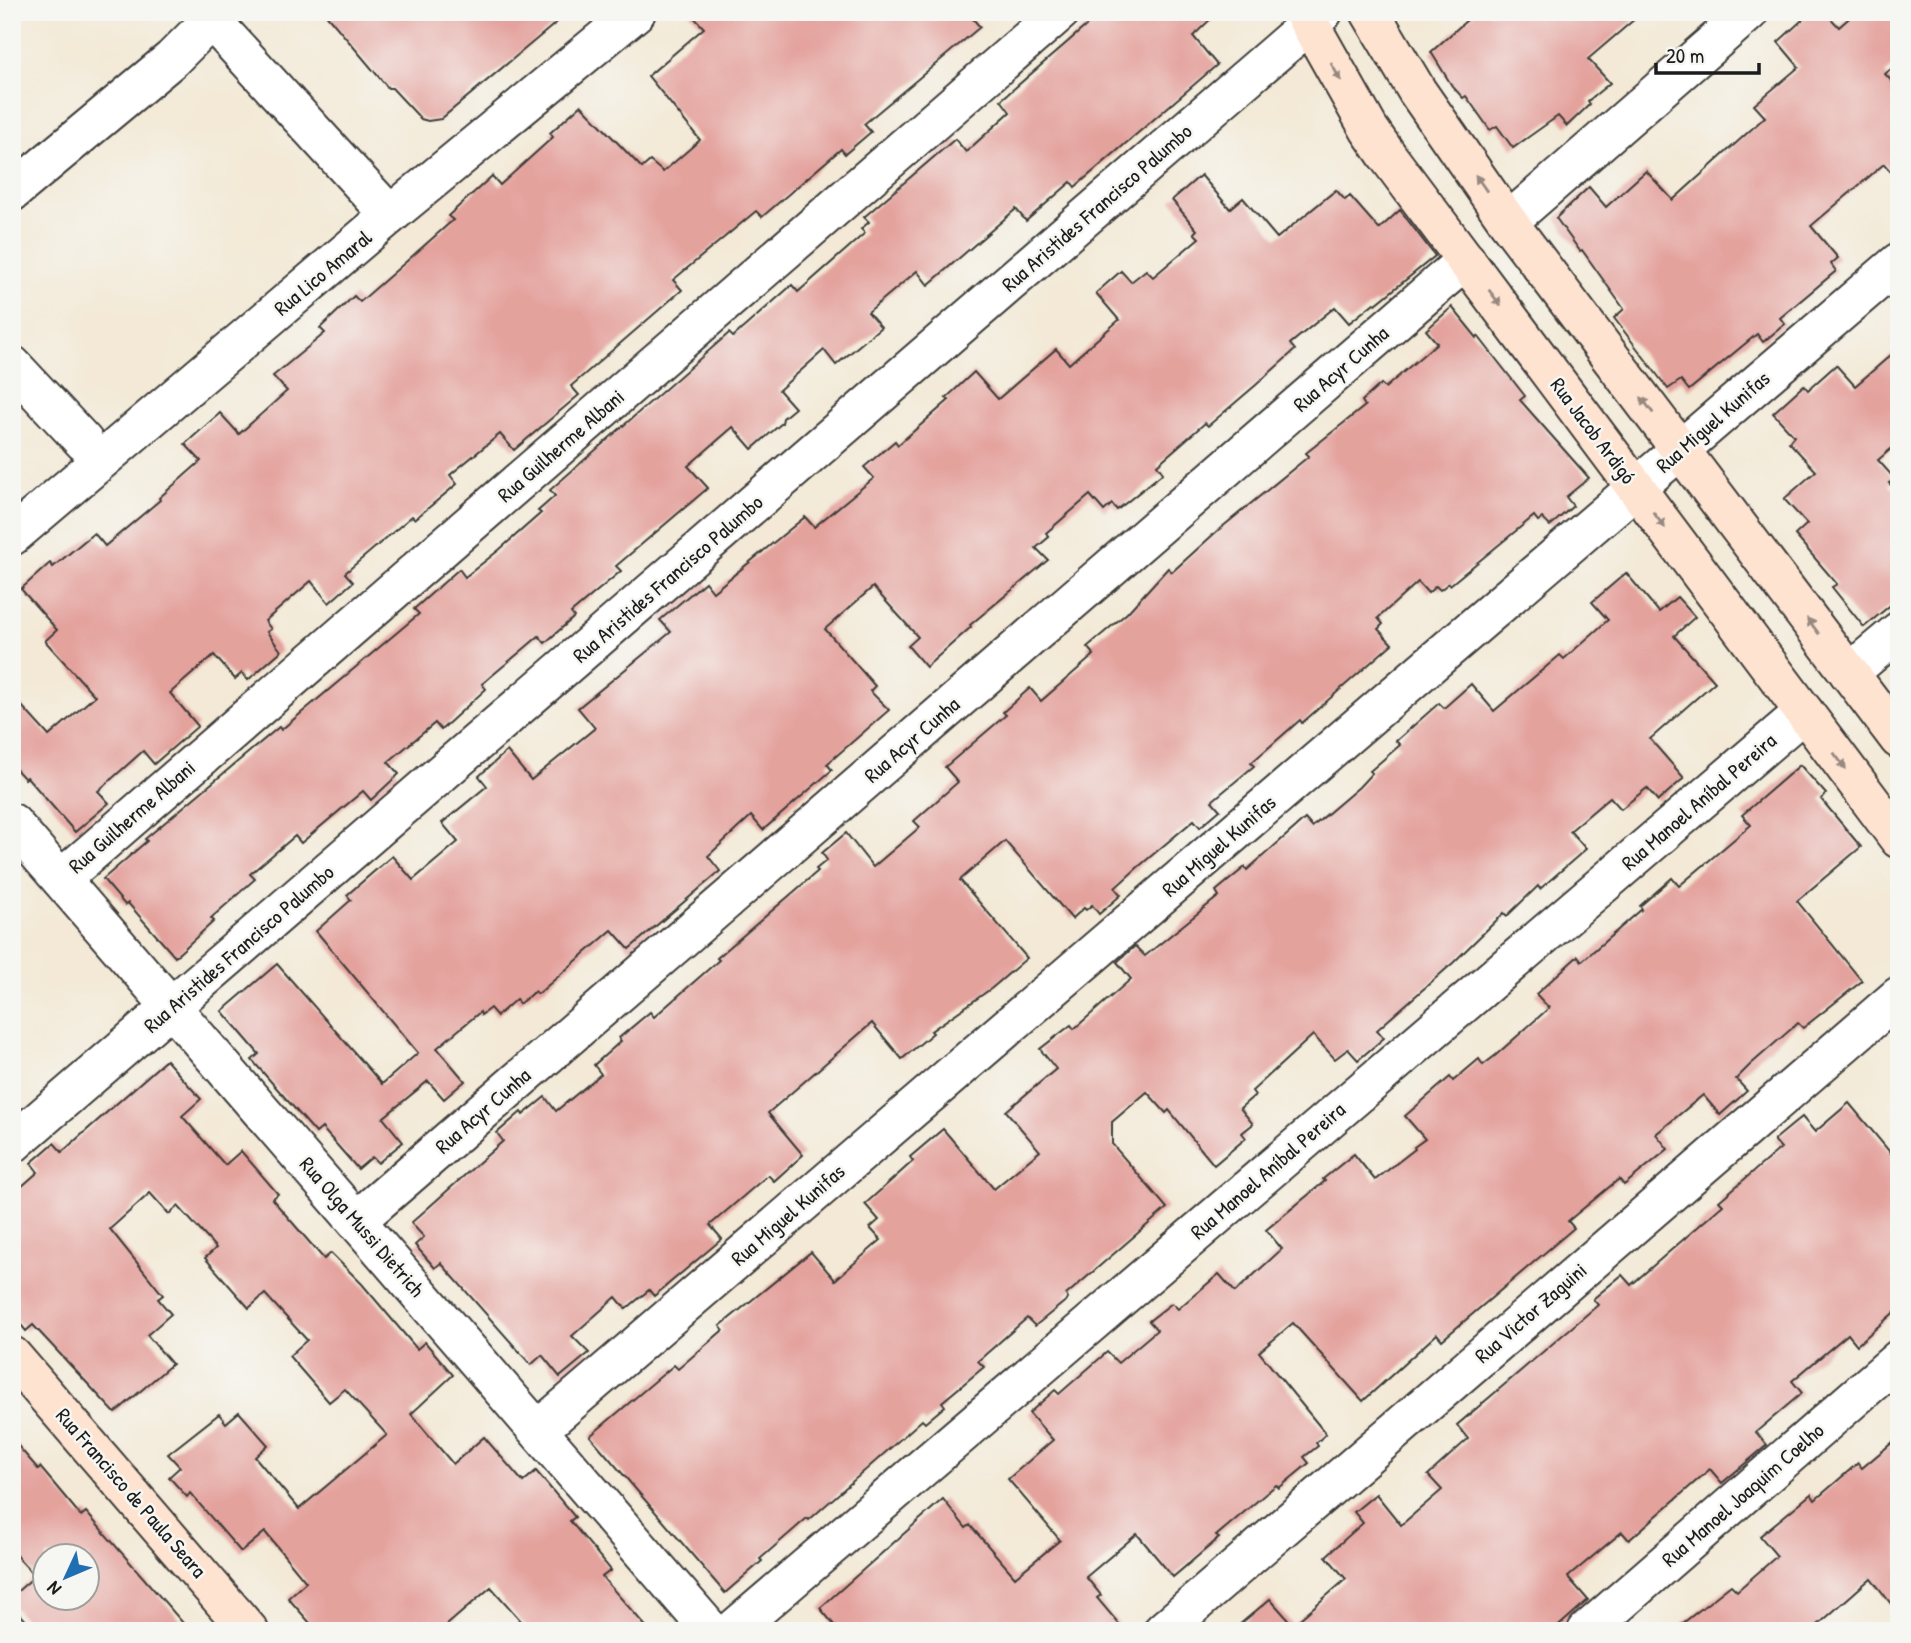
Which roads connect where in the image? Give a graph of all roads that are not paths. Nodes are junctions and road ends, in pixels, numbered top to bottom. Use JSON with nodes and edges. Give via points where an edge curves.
{"nodes":[{"id":1,"x":636,"y":12,"type":"edge"},
{"id":2,"x":1060,"y":12,"type":"edge"},
{"id":3,"x":1370,"y":12,"type":"edge"},
{"id":4,"x":1749,"y":12,"type":"edge"},
{"id":5,"x":1312,"y":16,"type":"edge"},
{"id":6,"x":207,"y":17,"type":"edge"},
{"id":7,"x":12,"y":192,"type":"edge"},
{"id":8,"x":390,"y":215,"type":"junction"},
{"id":9,"x":1508,"y":222,"type":"junction"},
{"id":10,"x":1466,"y":260,"type":"junction"},
{"id":11,"x":1899,"y":262,"type":"edge"},
{"id":12,"x":12,"y":365,"type":"edge"},
{"id":13,"x":84,"y":442,"type":"dead end"},
{"id":14,"x":1681,"y":450,"type":"junction"},
{"id":15,"x":1636,"y":489,"type":"junction"},
{"id":16,"x":12,"y":536,"type":"edge"},
{"id":17,"x":1899,"y":631,"type":"edge"},
{"id":18,"x":1849,"y":673,"type":"junction"},
{"id":19,"x":1804,"y":712,"type":"junction"},
{"id":20,"x":1899,"y":738,"type":"edge"},
{"id":21,"x":12,"y":823,"type":"edge"},
{"id":22,"x":1899,"y":839,"type":"edge"},
{"id":23,"x":61,"y":879,"type":"junction"},
{"id":24,"x":1899,"y":996,"type":"edge"},
{"id":25,"x":172,"y":1008,"type":"junction"},
{"id":26,"x":12,"y":1144,"type":"edge"},
{"id":27,"x":357,"y":1220,"type":"junction"},
{"id":28,"x":12,"y":1356,"type":"edge"},
{"id":29,"x":1899,"y":1359,"type":"edge"},
{"id":30,"x":538,"y":1430,"type":"junction"},
{"id":31,"x":249,"y":1631,"type":"edge"},
{"id":32,"x":711,"y":1631,"type":"edge"},
{"id":33,"x":732,"y":1631,"type":"edge"},
{"id":34,"x":1163,"y":1631,"type":"edge"},
{"id":35,"x":1587,"y":1631,"type":"edge"}],
"edges":[{"from":1,"to":8,"type":"street","name":"Rua Lico Amaral"},
{"from":2,"to":23,"type":"street","name":"Rua Guilherme Albani"},
{"from":9,"to":3,"type":"main road","one_way":true,"via":[[1417,91]]},
{"from":4,"to":9,"type":"street"},
{"from":5,"to":10,"type":"main road","name":"Rua Jacob Ardigó","one_way":true,"via":[[1369,129]]},
{"from":5,"to":25,"type":"street","name":"Rua Aristides Francisco Palumbo"},
{"from":6,"to":7,"type":"street","via":[[172,59]]},
{"from":6,"to":8,"type":"street"},
{"from":8,"to":16,"type":"street","name":"Rua Lico Amaral"},
{"from":14,"to":9,"type":"main road","one_way":true},
{"from":10,"to":15,"type":"main road","name":"Rua Jacob Ardigó","one_way":true},
{"from":10,"to":27,"type":"street","name":"Rua Acyr Cunha"},
{"from":11,"to":14,"type":"street","name":"Rua Miguel Kunifas"},
{"from":12,"to":13,"type":"street"},
{"from":14,"to":15,"type":"street","name":"Rua Miguel Kunifas"},
{"from":18,"to":14,"type":"main road","one_way":true},
{"from":15,"to":19,"type":"main road","name":"Rua Jacob Ardigó","one_way":true},
{"from":15,"to":30,"type":"street","name":"Rua Miguel Kunifas"},
{"from":17,"to":18,"type":"street"},
{"from":18,"to":20,"type":"main road"},
{"from":19,"to":22,"type":"main road","name":"Rua Jacob Ardigó","one_way":true},
{"from":19,"to":33,"type":"street","name":"Rua Manoel Aníbal Pereira"},
{"from":21,"to":23,"type":"street","name":"Rua Olga Mussi Dietrich"},
{"from":23,"to":25,"type":"street","name":"Rua Olga Mussi Dietrich"},
{"from":24,"to":34,"type":"street","name":"Rua Victor Zaguini"},
{"from":25,"to":26,"type":"street","name":"Rua Aristides Francisco Palumbo"},
{"from":25,"to":27,"type":"street","name":"Rua Olga Mussi Dietrich"},
{"from":27,"to":30,"type":"street","name":"Rua Olga Mussi Dietrich"},
{"from":28,"to":31,"type":"main road","name":"Rua Francisco de Paula Seara"},
{"from":29,"to":35,"type":"street","name":"Rua Manoel Joaquim Coelho"},
{"from":30,"to":32,"type":"street","name":"Rua Olga Mussi Dietrich"}]}
